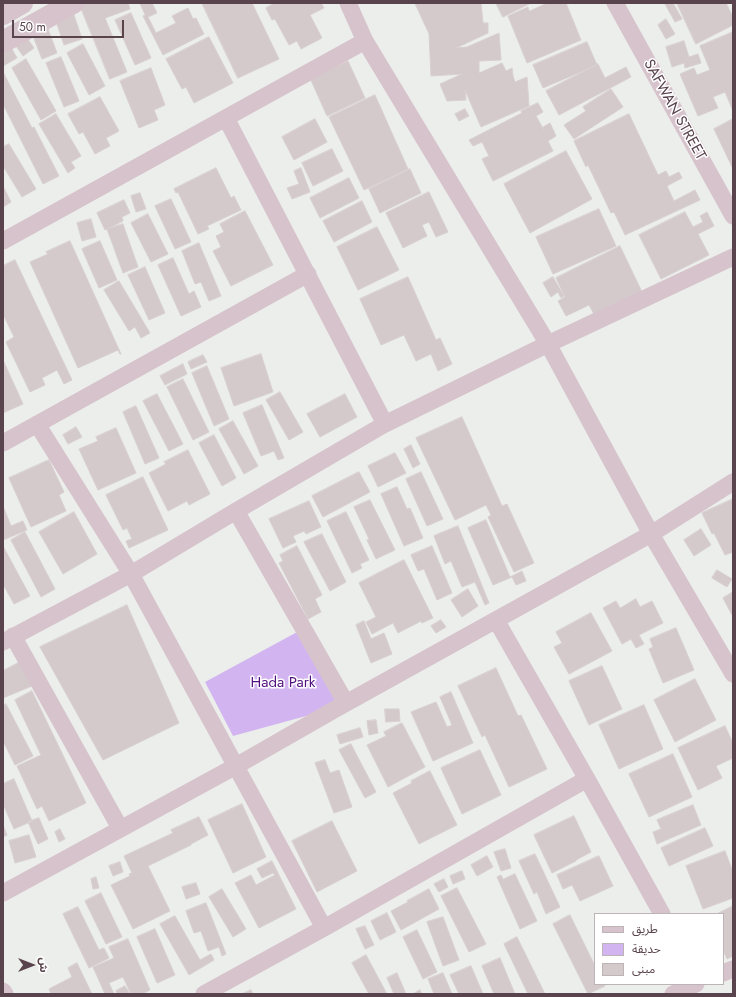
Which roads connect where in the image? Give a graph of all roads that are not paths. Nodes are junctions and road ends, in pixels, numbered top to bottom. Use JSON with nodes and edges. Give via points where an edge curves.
{"nodes":[{"id":1,"x":22,"y":3,"type":"edge"},
{"id":2,"x":73,"y":3,"type":"edge"},
{"id":3,"x":348,"y":3,"type":"edge"},
{"id":4,"x":615,"y":3,"type":"edge"},
{"id":5,"x":3,"y":14,"type":"edge"},
{"id":6,"x":365,"y":41,"type":"junction"},
{"id":7,"x":3,"y":42,"type":"edge"},
{"id":8,"x":226,"y":118,"type":"junction"},
{"id":9,"x":733,"y":216,"type":"edge"},
{"id":10,"x":3,"y":241,"type":"edge"},
{"id":11,"x":733,"y":256,"type":"edge"},
{"id":12,"x":308,"y":274,"type":"junction"},
{"id":13,"x":548,"y":344,"type":"junction"},
{"id":14,"x":37,"y":424,"type":"junction"},
{"id":15,"x":385,"y":424,"type":"junction"},
{"id":16,"x":3,"y":443,"type":"edge"},
{"id":17,"x":733,"y":482,"type":"edge"},
{"id":18,"x":236,"y":510,"type":"junction"},
{"id":19,"x":650,"y":534,"type":"junction"},
{"id":20,"x":132,"y":574,"type":"junction"},
{"id":21,"x":496,"y":620,"type":"junction"},
{"id":22,"x":8,"y":639,"type":"edge"},
{"id":23,"x":733,"y":674,"type":"edge"},
{"id":24,"x":346,"y":703,"type":"junction"},
{"id":25,"x":236,"y":766,"type":"junction"},
{"id":26,"x":587,"y":779,"type":"junction"},
{"id":27,"x":120,"y":828,"type":"junction"},
{"id":28,"x":3,"y":893,"type":"edge"},
{"id":29,"x":661,"y":913,"type":"edge"},
{"id":30,"x":324,"y":928,"type":"junction"},
{"id":31,"x":694,"y":985,"type":"edge"},
{"id":32,"x":3,"y":991,"type":"edge"},
{"id":33,"x":5,"y":994,"type":"edge"},
{"id":34,"x":204,"y":994,"type":"edge"},
{"id":35,"x":673,"y":994,"type":"edge"}],
"edges":[{"from":1,"to":5,"type":"street"},
{"from":2,"to":7,"type":"street"},
{"from":3,"to":6,"type":"street"},
{"from":4,"to":9,"type":"street","name":"SAFWAN STREET"},
{"from":6,"to":8,"type":"street"},
{"from":6,"to":13,"type":"street"},
{"from":8,"to":10,"type":"street"},
{"from":8,"to":12,"type":"street"},
{"from":11,"to":13,"type":"street"},
{"from":12,"to":14,"type":"street"},
{"from":12,"to":15,"type":"street"},
{"from":13,"to":15,"type":"street"},
{"from":13,"to":19,"type":"street"},
{"from":14,"to":16,"type":"street"},
{"from":14,"to":20,"type":"street"},
{"from":15,"to":18,"type":"street"},
{"from":17,"to":19,"type":"street"},
{"from":18,"to":20,"type":"street"},
{"from":18,"to":24,"type":"street"},
{"from":19,"to":21,"type":"street"},
{"from":19,"to":23,"type":"street"},
{"from":20,"to":22,"type":"street"},
{"from":20,"to":25,"type":"street"},
{"from":21,"to":24,"type":"street"},
{"from":21,"to":26,"type":"street"},
{"from":22,"to":27,"type":"street"},
{"from":24,"to":25,"type":"street"},
{"from":25,"to":27,"type":"street"},
{"from":25,"to":30,"type":"street"},
{"from":26,"to":29,"type":"street"},
{"from":26,"to":30,"type":"street"},
{"from":27,"to":28,"type":"street"},
{"from":30,"to":34,"type":"street"},
{"from":31,"to":35,"type":"street"},
{"from":32,"to":33,"type":"street"}]}
